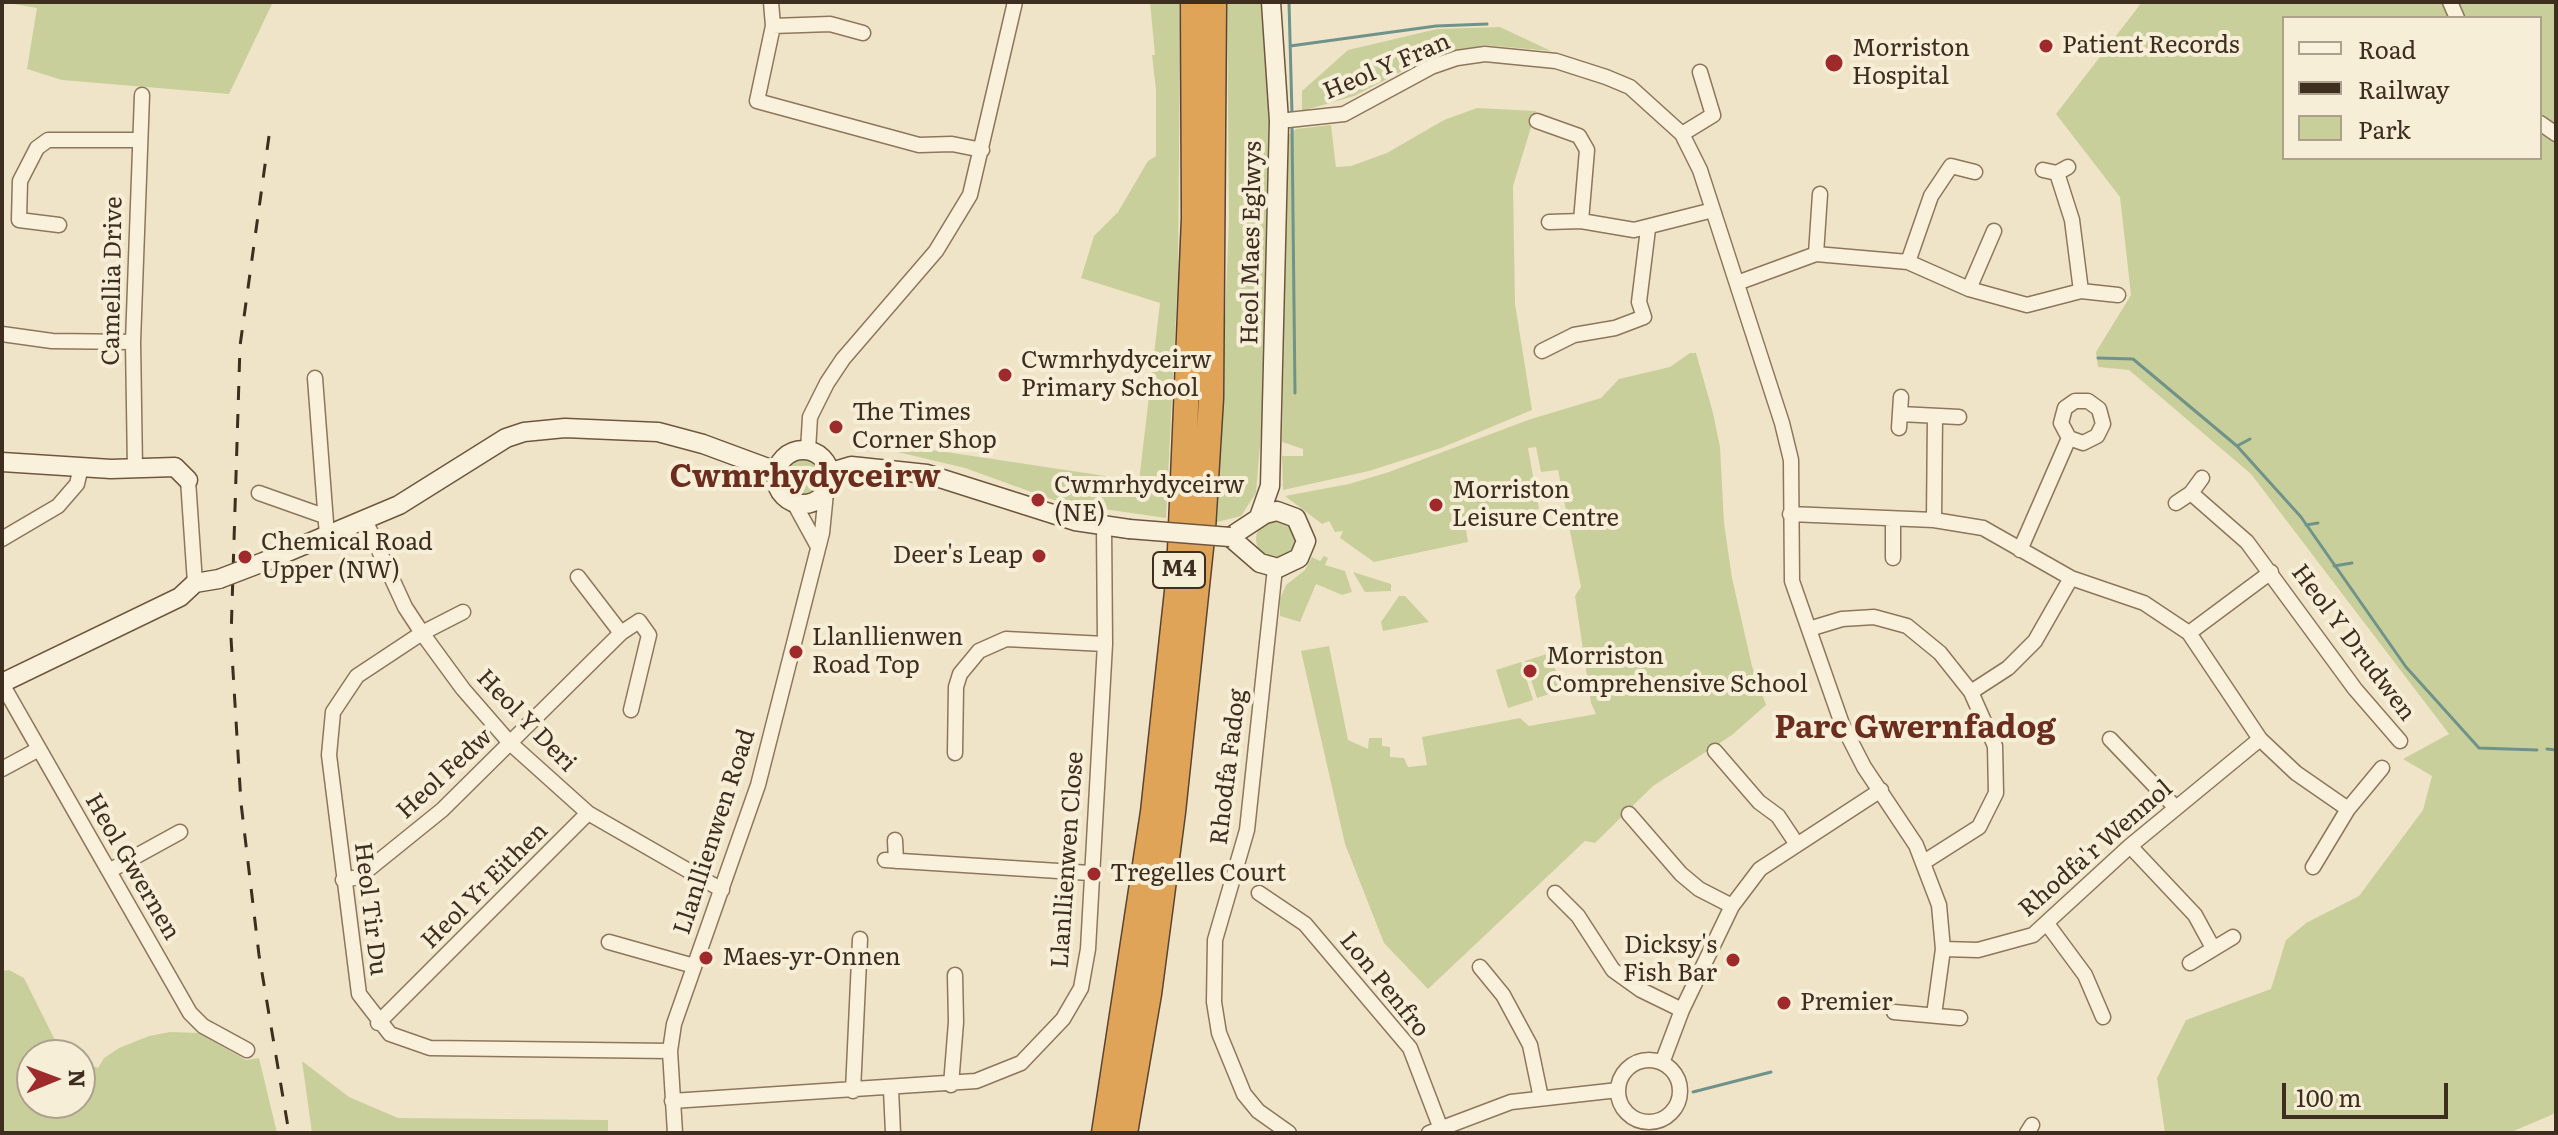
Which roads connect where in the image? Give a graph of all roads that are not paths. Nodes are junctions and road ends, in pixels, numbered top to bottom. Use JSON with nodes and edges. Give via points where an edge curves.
{"nodes":[{"id":1,"x":771,"y":2,"type":"edge"},
{"id":2,"x":1015,"y":2,"type":"edge"},
{"id":3,"x":1193,"y":2,"type":"edge"},
{"id":4,"x":1214,"y":2,"type":"edge"},
{"id":5,"x":1271,"y":2,"type":"edge"},
{"id":6,"x":773,"y":26,"type":"junction"},
{"id":7,"x":863,"y":33,"type":"dead end"},
{"id":8,"x":1700,"y":72,"type":"dead end"},
{"id":9,"x":142,"y":95,"type":"dead end"},
{"id":10,"x":1279,"y":121,"type":"junction"},
{"id":11,"x":1537,"y":121,"type":"dead end"},
{"id":12,"x":1682,"y":134,"type":"junction"},
{"id":13,"x":138,"y":140,"type":"junction"},
{"id":14,"x":982,"y":150,"type":"junction"},
{"id":15,"x":2056,"y":170,"type":"dead end"},
{"id":16,"x":1975,"y":172,"type":"dead end"},
{"id":17,"x":1820,"y":194,"type":"dead end"},
{"id":18,"x":1713,"y":210,"type":"junction"},
{"id":19,"x":1581,"y":221,"type":"junction"},
{"id":20,"x":1549,"y":222,"type":"dead end"},
{"id":21,"x":59,"y":225,"type":"dead end"},
{"id":22,"x":1648,"y":229,"type":"junction"},
{"id":23,"x":1994,"y":231,"type":"dead end"},
{"id":24,"x":1816,"y":254,"type":"junction"},
{"id":25,"x":1908,"y":262,"type":"junction"},
{"id":26,"x":1737,"y":283,"type":"junction"},
{"id":27,"x":1969,"y":289,"type":"junction"},
{"id":28,"x":2081,"y":291,"type":"junction"},
{"id":29,"x":2118,"y":295,"type":"dead end"},
{"id":30,"x":2,"y":334,"type":"edge"},
{"id":31,"x":133,"y":342,"type":"junction"},
{"id":32,"x":1542,"y":351,"type":"dead end"},
{"id":33,"x":315,"y":378,"type":"dead end"},
{"id":34,"x":1901,"y":397,"type":"dead end"},
{"id":35,"x":1935,"y":416,"type":"junction"},
{"id":36,"x":1959,"y":417,"type":"dead end"},
{"id":37,"x":2069,"y":438,"type":"dead end"},
{"id":38,"x":808,"y":450,"type":"junction"},
{"id":39,"x":2,"y":462,"type":"edge"},
{"id":40,"x":81,"y":467,"type":"junction"},
{"id":41,"x":135,"y":469,"type":"junction"},
{"id":42,"x":776,"y":471,"type":"junction"},
{"id":43,"x":831,"y":472,"type":"junction"},
{"id":44,"x":2202,"y":478,"type":"dead end"},
{"id":45,"x":188,"y":480,"type":"joint"},
{"id":46,"x":1270,"y":486,"type":"junction"},
{"id":47,"x":259,"y":493,"type":"dead end"},
{"id":48,"x":826,"y":493,"type":"junction"},
{"id":49,"x":2191,"y":493,"type":"junction"},
{"id":50,"x":794,"y":503,"type":"junction"},
{"id":51,"x":2176,"y":503,"type":"dead end"},
{"id":52,"x":1284,"y":512,"type":"junction"},
{"id":53,"x":1790,"y":514,"type":"junction"},
{"id":54,"x":324,"y":516,"type":"junction"},
{"id":55,"x":365,"y":520,"type":"junction"},
{"id":56,"x":1257,"y":520,"type":"junction"},
{"id":57,"x":1893,"y":520,"type":"junction"},
{"id":58,"x":1934,"y":520,"type":"junction"},
{"id":59,"x":1104,"y":526,"type":"junction"},
{"id":60,"x":327,"y":536,"type":"junction"},
{"id":61,"x":1230,"y":537,"type":"junction"},
{"id":62,"x":2,"y":539,"type":"edge"},
{"id":63,"x":817,"y":545,"type":"junction"},
{"id":64,"x":2020,"y":550,"type":"junction"},
{"id":65,"x":1252,"y":553,"type":"junction"},
{"id":66,"x":1893,"y":558,"type":"dead end"},
{"id":67,"x":1275,"y":568,"type":"junction"},
{"id":68,"x":2271,"y":572,"type":"junction"},
{"id":69,"x":578,"y":577,"type":"dead end"},
{"id":70,"x":2071,"y":578,"type":"junction"},
{"id":71,"x":195,"y":583,"type":"junction"},
{"id":72,"x":463,"y":612,"type":"dead end"},
{"id":73,"x":1809,"y":629,"type":"junction"},
{"id":74,"x":422,"y":633,"type":"junction"},
{"id":75,"x":621,"y":633,"type":"junction"},
{"id":76,"x":2189,"y":633,"type":"junction"},
{"id":77,"x":1105,"y":644,"type":"junction"},
{"id":78,"x":2,"y":683,"type":"edge"},
{"id":79,"x":1971,"y":692,"type":"junction"},
{"id":80,"x":631,"y":710,"type":"dead end"},
{"id":81,"x":2110,"y":739,"type":"dead end"},
{"id":82,"x":2260,"y":739,"type":"junction"},
{"id":83,"x":2400,"y":741,"type":"dead end"},
{"id":84,"x":510,"y":743,"type":"junction"},
{"id":85,"x":39,"y":749,"type":"junction"},
{"id":86,"x":1715,"y":751,"type":"dead end"},
{"id":87,"x":956,"y":753,"type":"dead end"},
{"id":88,"x":2382,"y":768,"type":"dead end"},
{"id":89,"x":2,"y":769,"type":"edge"},
{"id":90,"x":1881,"y":790,"type":"junction"},
{"id":91,"x":2176,"y":808,"type":"junction"},
{"id":92,"x":2348,"y":809,"type":"junction"},
{"id":93,"x":588,"y":813,"type":"junction"},
{"id":94,"x":1629,"y":814,"type":"dead end"},
{"id":95,"x":180,"y":832,"type":"dead end"},
{"id":96,"x":895,"y":840,"type":"dead end"},
{"id":97,"x":1796,"y":843,"type":"junction"},
{"id":98,"x":2130,"y":846,"type":"junction"},
{"id":99,"x":1924,"y":862,"type":"junction"},
{"id":100,"x":2313,"y":867,"type":"dead end"},
{"id":101,"x":109,"y":871,"type":"junction"},
{"id":102,"x":1090,"y":873,"type":"junction"},
{"id":103,"x":343,"y":880,"type":"junction"},
{"id":104,"x":722,"y":890,"type":"junction"},
{"id":105,"x":1259,"y":893,"type":"dead end"},
{"id":106,"x":1555,"y":893,"type":"dead end"},
{"id":107,"x":1732,"y":906,"type":"junction"},
{"id":108,"x":2048,"y":925,"type":"junction"},
{"id":109,"x":2233,"y":937,"type":"dead end"},
{"id":110,"x":861,"y":939,"type":"dead end"},
{"id":111,"x":609,"y":942,"type":"dead end"},
{"id":112,"x":2213,"y":948,"type":"junction"},
{"id":113,"x":1943,"y":949,"type":"junction"},
{"id":114,"x":2190,"y":963,"type":"dead end"},
{"id":115,"x":694,"y":966,"type":"junction"},
{"id":116,"x":1480,"y":967,"type":"dead end"},
{"id":117,"x":955,"y":975,"type":"dead end"},
{"id":118,"x":1682,"y":1010,"type":"junction"},
{"id":119,"x":1894,"y":1012,"type":"dead end"},
{"id":120,"x":1934,"y":1015,"type":"junction"},
{"id":121,"x":2103,"y":1017,"type":"dead end"},
{"id":122,"x":1960,"y":1018,"type":"dead end"},
{"id":123,"x":378,"y":1023,"type":"junction"},
{"id":124,"x":247,"y":1050,"type":"dead end"},
{"id":125,"x":670,"y":1051,"type":"junction"},
{"id":126,"x":1662,"y":1063,"type":"junction"},
{"id":127,"x":951,"y":1085,"type":"junction"},
{"id":128,"x":891,"y":1089,"type":"junction"},
{"id":129,"x":1618,"y":1090,"type":"junction"},
{"id":130,"x":853,"y":1091,"type":"junction"},
{"id":131,"x":1541,"y":1098,"type":"junction"},
{"id":132,"x":672,"y":1101,"type":"junction"},
{"id":133,"x":1658,"y":1127,"type":"edge"},
{"id":134,"x":1435,"y":1131,"type":"edge"},
{"id":135,"x":675,"y":1133,"type":"edge"},
{"id":136,"x":893,"y":1133,"type":"edge"},
{"id":137,"x":1104,"y":1133,"type":"edge"},
{"id":138,"x":1125,"y":1133,"type":"edge"},
{"id":139,"x":1289,"y":1133,"type":"edge"}],
"edges":[{"from":1,"to":6,"type":"street"},
{"from":2,"to":14,"type":"street"},
{"from":3,"to":137,"type":"highway","number":"M4","via":[[1194,218],[1179,573],[1153,812]]},
{"from":4,"to":138,"type":"highway","number":"M4","via":[[1211,398],[1203,529],[1173,812]]},
{"from":5,"to":10,"type":"street","name":"Heol Maes Eglwys"},
{"from":6,"to":7,"type":"street","via":[[830,24]]},
{"from":6,"to":14,"type":"street","via":[[757,101],[919,145]]},
{"from":8,"to":12,"type":"street","via":[[1713,115]]},
{"from":9,"to":13,"type":"street","name":"Camellia Drive"},
{"from":10,"to":12,"type":"street","name":"Heol Y Fran","via":[[1344,114],[1431,67],[1485,54],[1556,61],[1606,77],[1630,87]]},
{"from":10,"to":46,"type":"street","name":"Heol Maes Eglwys"},
{"from":11,"to":19,"type":"street","via":[[1579,136],[1587,150]]},
{"from":12,"to":18,"type":"street","name":"Heol Y Fran"},
{"from":13,"to":21,"type":"street","via":[[48,140],[37,148],[20,181],[19,220]]},
{"from":13,"to":31,"type":"street","name":"Camellia Drive"},
{"from":14,"to":38,"type":"street","via":[[960,215],[827,383],[810,417]]},
{"from":15,"to":28,"type":"street","via":[[2072,220]]},
{"from":16,"to":25,"type":"street","via":[[1951,166],[1931,196]]},
{"from":17,"to":24,"type":"street"},
{"from":18,"to":22,"type":"street"},
{"from":18,"to":26,"type":"street","name":"Heol Y Fran"},
{"from":19,"to":20,"type":"street"},
{"from":19,"to":22,"type":"street"},
{"from":22,"to":32,"type":"street","via":[[1639,302],[1644,317],[1574,335]]},
{"from":23,"to":27,"type":"street"},
{"from":24,"to":25,"type":"street"},
{"from":24,"to":26,"type":"street"},
{"from":25,"to":27,"type":"street"},
{"from":26,"to":53,"type":"street","name":"Heol Y Fran","via":[[1791,460]]},
{"from":27,"to":28,"type":"street","via":[[2027,305]]},
{"from":28,"to":29,"type":"street"},
{"from":30,"to":31,"type":"street"},
{"from":31,"to":41,"type":"street","name":"Camellia Drive"},
{"from":33,"to":54,"type":"street"},
{"from":34,"to":35,"type":"street","via":[[1900,421]]},
{"from":35,"to":36,"type":"street"},
{"from":35,"to":58,"type":"street"},
{"from":37,"to":64,"type":"street"},
{"from":38,"to":42,"type":"street","via":[[788,454]]},
{"from":38,"to":43,"type":"street","via":[[823,457]]},
{"from":39,"to":40,"type":"street"},
{"from":40,"to":41,"type":"street"},
{"from":40,"to":62,"type":"street","via":[[77,484],[58,506]]},
{"from":41,"to":45,"type":"street","via":[[175,467]]},
{"from":42,"to":50,"type":"street","via":[[783,496]]},
{"from":42,"to":55,"type":"street","via":[[658,432],[544,429],[506,438]]},
{"from":43,"to":48,"type":"street"},
{"from":43,"to":59,"type":"street","via":[[851,466],[927,474]]},
{"from":44,"to":49,"type":"street"},
{"from":45,"to":71,"type":"street"},
{"from":46,"to":52,"type":"street","name":"Heol Maes Eglwys"},
{"from":46,"to":56,"type":"street","name":"Heol Maes Eglwys"},
{"from":47,"to":54,"type":"street"},
{"from":48,"to":50,"type":"street","via":[[818,500]]},
{"from":48,"to":63,"type":"street","name":"Llanllienwen Road"},
{"from":49,"to":51,"type":"street"},
{"from":49,"to":68,"type":"street","name":"Heol Y Drudwen","via":[[2247,542]]},
{"from":50,"to":63,"type":"street"},
{"from":52,"to":56,"type":"street"},
{"from":52,"to":67,"type":"street","name":"Heol Maes Eglwys","via":[[1300,523],[1306,541],[1295,562]]},
{"from":53,"to":57,"type":"street"},
{"from":53,"to":73,"type":"street","name":"Heol Y Fran","via":[[1792,581]]},
{"from":54,"to":60,"type":"street"},
{"from":55,"to":60,"type":"street"},
{"from":55,"to":74,"type":"street","name":"Heol Y Deri"},
{"from":56,"to":61,"type":"street"},
{"from":56,"to":65,"type":"street","name":"Heol Maes Eglwys","via":[[1248,540]]},
{"from":57,"to":58,"type":"street"},
{"from":57,"to":66,"type":"street"},
{"from":58,"to":64,"type":"street","via":[[1983,528]]},
{"from":59,"to":61,"type":"street","bridge":true},
{"from":59,"to":77,"type":"street","name":"Llanllienwen Close"},
{"from":60,"to":71,"type":"street","bridge":true,"via":[[219,579]]},
{"from":61,"to":65,"type":"street"},
{"from":63,"to":104,"type":"street","name":"Llanllienwen Road","via":[[758,785]]},
{"from":64,"to":70,"type":"street"},
{"from":65,"to":67,"type":"street","via":[[1260,563]]},
{"from":67,"to":139,"type":"street","name":"Rhodfa Fadog","via":[[1247,830],[1215,940],[1214,1002],[1219,1033],[1244,1094]]},
{"from":68,"to":76,"type":"street","name":"Heol Y Drudwen"},
{"from":68,"to":83,"type":"street","name":"Heol Y Drudwen","via":[[2355,689]]},
{"from":69,"to":75,"type":"street"},
{"from":70,"to":76,"type":"street","via":[[2144,603]]},
{"from":70,"to":79,"type":"street","via":[[2035,641],[2008,668]]},
{"from":71,"to":78,"type":"street","via":[[180,597]]},
{"from":72,"to":74,"type":"street","name":"Heol Tir Du"},
{"from":73,"to":79,"type":"street","via":[[1874,617],[1907,626],[1940,653]]},
{"from":73,"to":90,"type":"street","name":"Heol Y Fran","via":[[1842,724]]},
{"from":74,"to":84,"type":"street","name":"Heol Y Deri"},
{"from":74,"to":103,"type":"street","name":"Heol Tir Du","via":[[357,676],[333,712],[329,755]]},
{"from":75,"to":80,"type":"street","via":[[639,621],[649,635]]},
{"from":75,"to":84,"type":"street","name":"Heol Fedw"},
{"from":76,"to":82,"type":"street"},
{"from":77,"to":87,"type":"street","via":[[1006,639],[979,651],[956,687]]},
{"from":77,"to":102,"type":"street","name":"Llanllienwen Close"},
{"from":78,"to":85,"type":"street","name":"Heol Gwernen"},
{"from":79,"to":99,"type":"street","via":[[1995,746],[1996,793],[1979,827]]},
{"from":81,"to":91,"type":"street"},
{"from":82,"to":91,"type":"street","name":"Rhodfa'r Wennol"},
{"from":82,"to":92,"type":"street","via":[[2296,773]]},
{"from":84,"to":93,"type":"street","name":"Heol Y Deri"},
{"from":84,"to":103,"type":"street","name":"Heol Fedw","via":[[442,810],[359,877]]},
{"from":85,"to":89,"type":"street"},
{"from":85,"to":101,"type":"street","name":"Heol Gwernen"},
{"from":86,"to":97,"type":"street","via":[[1778,816]]},
{"from":88,"to":92,"type":"street"},
{"from":90,"to":97,"type":"street"},
{"from":90,"to":99,"type":"street","name":"Heol Y Fran"},
{"from":91,"to":98,"type":"street","name":"Rhodfa'r Wennol"},
{"from":92,"to":100,"type":"street"},
{"from":93,"to":104,"type":"street","name":"Heol Y Deri"},
{"from":93,"to":123,"type":"street","name":"Heol Yr Eithen"},
{"from":94,"to":107,"type":"street","via":[[1681,874]]},
{"from":95,"to":101,"type":"street"},
{"from":96,"to":102,"type":"street","via":[[891,861]]},
{"from":97,"to":107,"type":"street","via":[[1760,869]]},
{"from":98,"to":108,"type":"street","name":"Rhodfa'r Wennol"},
{"from":98,"to":112,"type":"street","via":[[2195,915]]},
{"from":99,"to":113,"type":"street","name":"Heol Y Fran","via":[[1939,905]]},
{"from":101,"to":124,"type":"street","name":"Heol Gwernen","via":[[190,1013]]},
{"from":102,"to":127,"type":"street","name":"Llanllienwen Close","via":[[1081,988],[1063,1019],[1021,1063]]},
{"from":103,"to":123,"type":"street","name":"Heol Tir Du","via":[[359,994]]},
{"from":104,"to":115,"type":"street","name":"Llanllienwen Road"},
{"from":105,"to":134,"type":"street","name":"Lon Penfro","via":[[1305,924],[1410,1048]]},
{"from":106,"to":118,"type":"street","via":[[1578,916],[1613,970]]},
{"from":107,"to":118,"type":"street"},
{"from":108,"to":113,"type":"street","name":"Rhodfa'r Wennol","via":[[2008,945]]},
{"from":108,"to":121,"type":"street","via":[[2085,975]]},
{"from":109,"to":112,"type":"street"},
{"from":110,"to":130,"type":"street"},
{"from":111,"to":115,"type":"street"},
{"from":112,"to":114,"type":"street"},
{"from":113,"to":120,"type":"street","name":"Heol Y Fran"},
{"from":115,"to":125,"type":"street","name":"Llanllienwen Road"},
{"from":116,"to":131,"type":"street","via":[[1503,995],[1530,1045]]},
{"from":117,"to":127,"type":"street","via":[[960,1022]]},
{"from":118,"to":126,"type":"street"},
{"from":119,"to":120,"type":"street"},
{"from":120,"to":122,"type":"street"},
{"from":123,"to":125,"type":"street","name":"Heol Tir Du","via":[[408,1043],[430,1048]]},
{"from":125,"to":132,"type":"street","name":"Llanllienwen Road"},
{"from":126,"to":129,"type":"street","via":[[1636,1063],[1626,1070]]},
{"from":126,"to":133,"type":"street","via":[[1677,1079],[1679,1097]]},
{"from":127,"to":128,"type":"street","name":"Llanllienwen Close"},
{"from":128,"to":130,"type":"street","name":"Llanllienwen Close"},
{"from":128,"to":136,"type":"street"},
{"from":129,"to":131,"type":"street"},
{"from":129,"to":133,"type":"street","via":[[1620,1103],[1634,1119]]},
{"from":130,"to":132,"type":"street","name":"Llanllienwen Close"},
{"from":131,"to":134,"type":"street","via":[[1493,1107]]},
{"from":132,"to":135,"type":"street","name":"Llanllienwen Road"}]}
